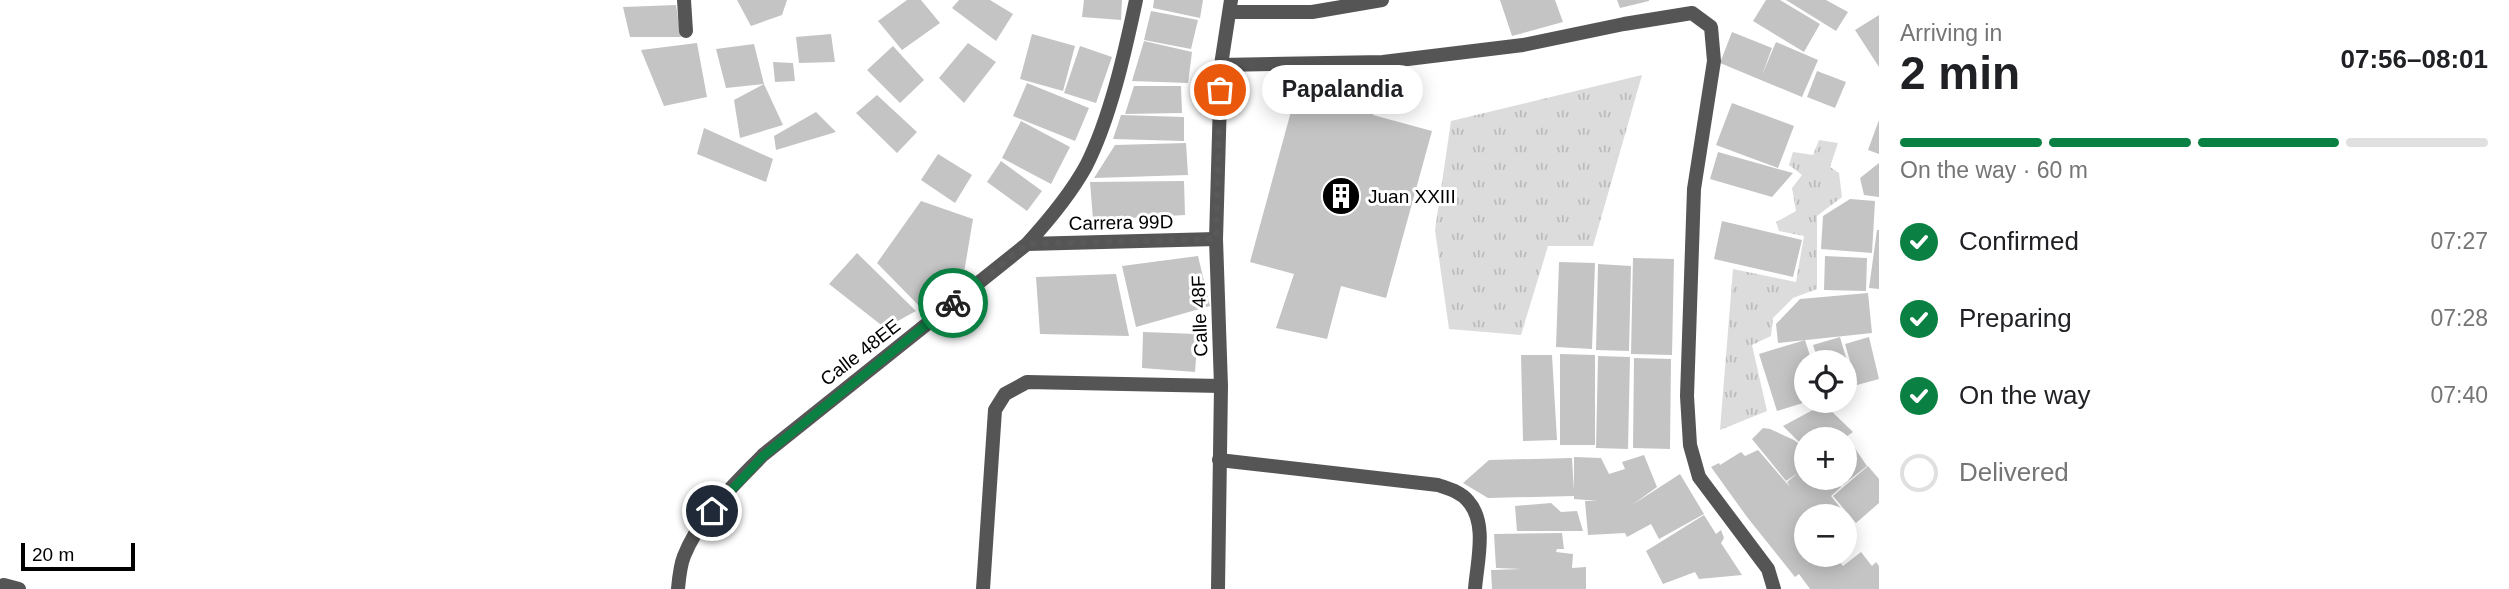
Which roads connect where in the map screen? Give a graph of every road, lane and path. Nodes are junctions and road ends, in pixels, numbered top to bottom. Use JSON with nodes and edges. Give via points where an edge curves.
{"nodes":[{"id":1,"x":684,"y":0,"type":"edge"},
{"id":2,"x":1136,"y":0,"type":"edge"},
{"id":3,"x":1382,"y":0,"type":"edge"},
{"id":4,"x":1230,"y":6,"type":"edge"},
{"id":5,"x":686,"y":31,"type":"dead end"},
{"id":6,"x":1221,"y":65,"type":"junction"},
{"id":7,"x":1216,"y":239,"type":"junction"},
{"id":8,"x":1027,"y":244,"type":"junction"},
{"id":9,"x":1221,"y":386,"type":"junction"},
{"id":10,"x":1219,"y":460,"type":"junction"},
{"id":11,"x":2,"y":589,"type":"edge"},
{"id":12,"x":19,"y":589,"type":"edge"},
{"id":13,"x":678,"y":589,"type":"edge"},
{"id":14,"x":983,"y":589,"type":"edge"},
{"id":15,"x":1218,"y":589,"type":"edge"},
{"id":16,"x":1475,"y":589,"type":"edge"},
{"id":17,"x":1774,"y":589,"type":"edge"}],
"edges":[{"from":1,"to":5,"type":"street"},
{"from":2,"to":8,"type":"street","name":"Calle 48EE","via":[[1124,57],[1086,166]]},
{"from":3,"to":4,"type":"street","via":[[1312,12]]},
{"from":4,"to":6,"type":"street","name":"Calle 48F"},
{"from":6,"to":7,"type":"street","name":"Calle 48F"},
{"from":6,"to":17,"type":"street","via":[[1383,62],[1524,45],[1692,13],[1712,27],[1714,61],[1694,189],[1687,396],[1690,445],[1699,477],[1768,569]]},
{"from":7,"to":8,"type":"street","name":"Carrera 99D"},
{"from":7,"to":9,"type":"street","name":"Calle 48F"},
{"from":8,"to":13,"type":"street","name":"Calle 48EE","via":[[763,456],[729,490],[695,535],[684,558]]},
{"from":9,"to":10,"type":"street","name":"Calle 48F"},
{"from":9,"to":14,"type":"street","via":[[1027,382],[1005,394],[995,410]]},
{"from":10,"to":15,"type":"street","name":"Calle 48F"},
{"from":10,"to":16,"type":"street","via":[[1438,485],[1456,492],[1476,512]]},
{"from":11,"to":12,"type":"street","via":[[4,585]]}]}
